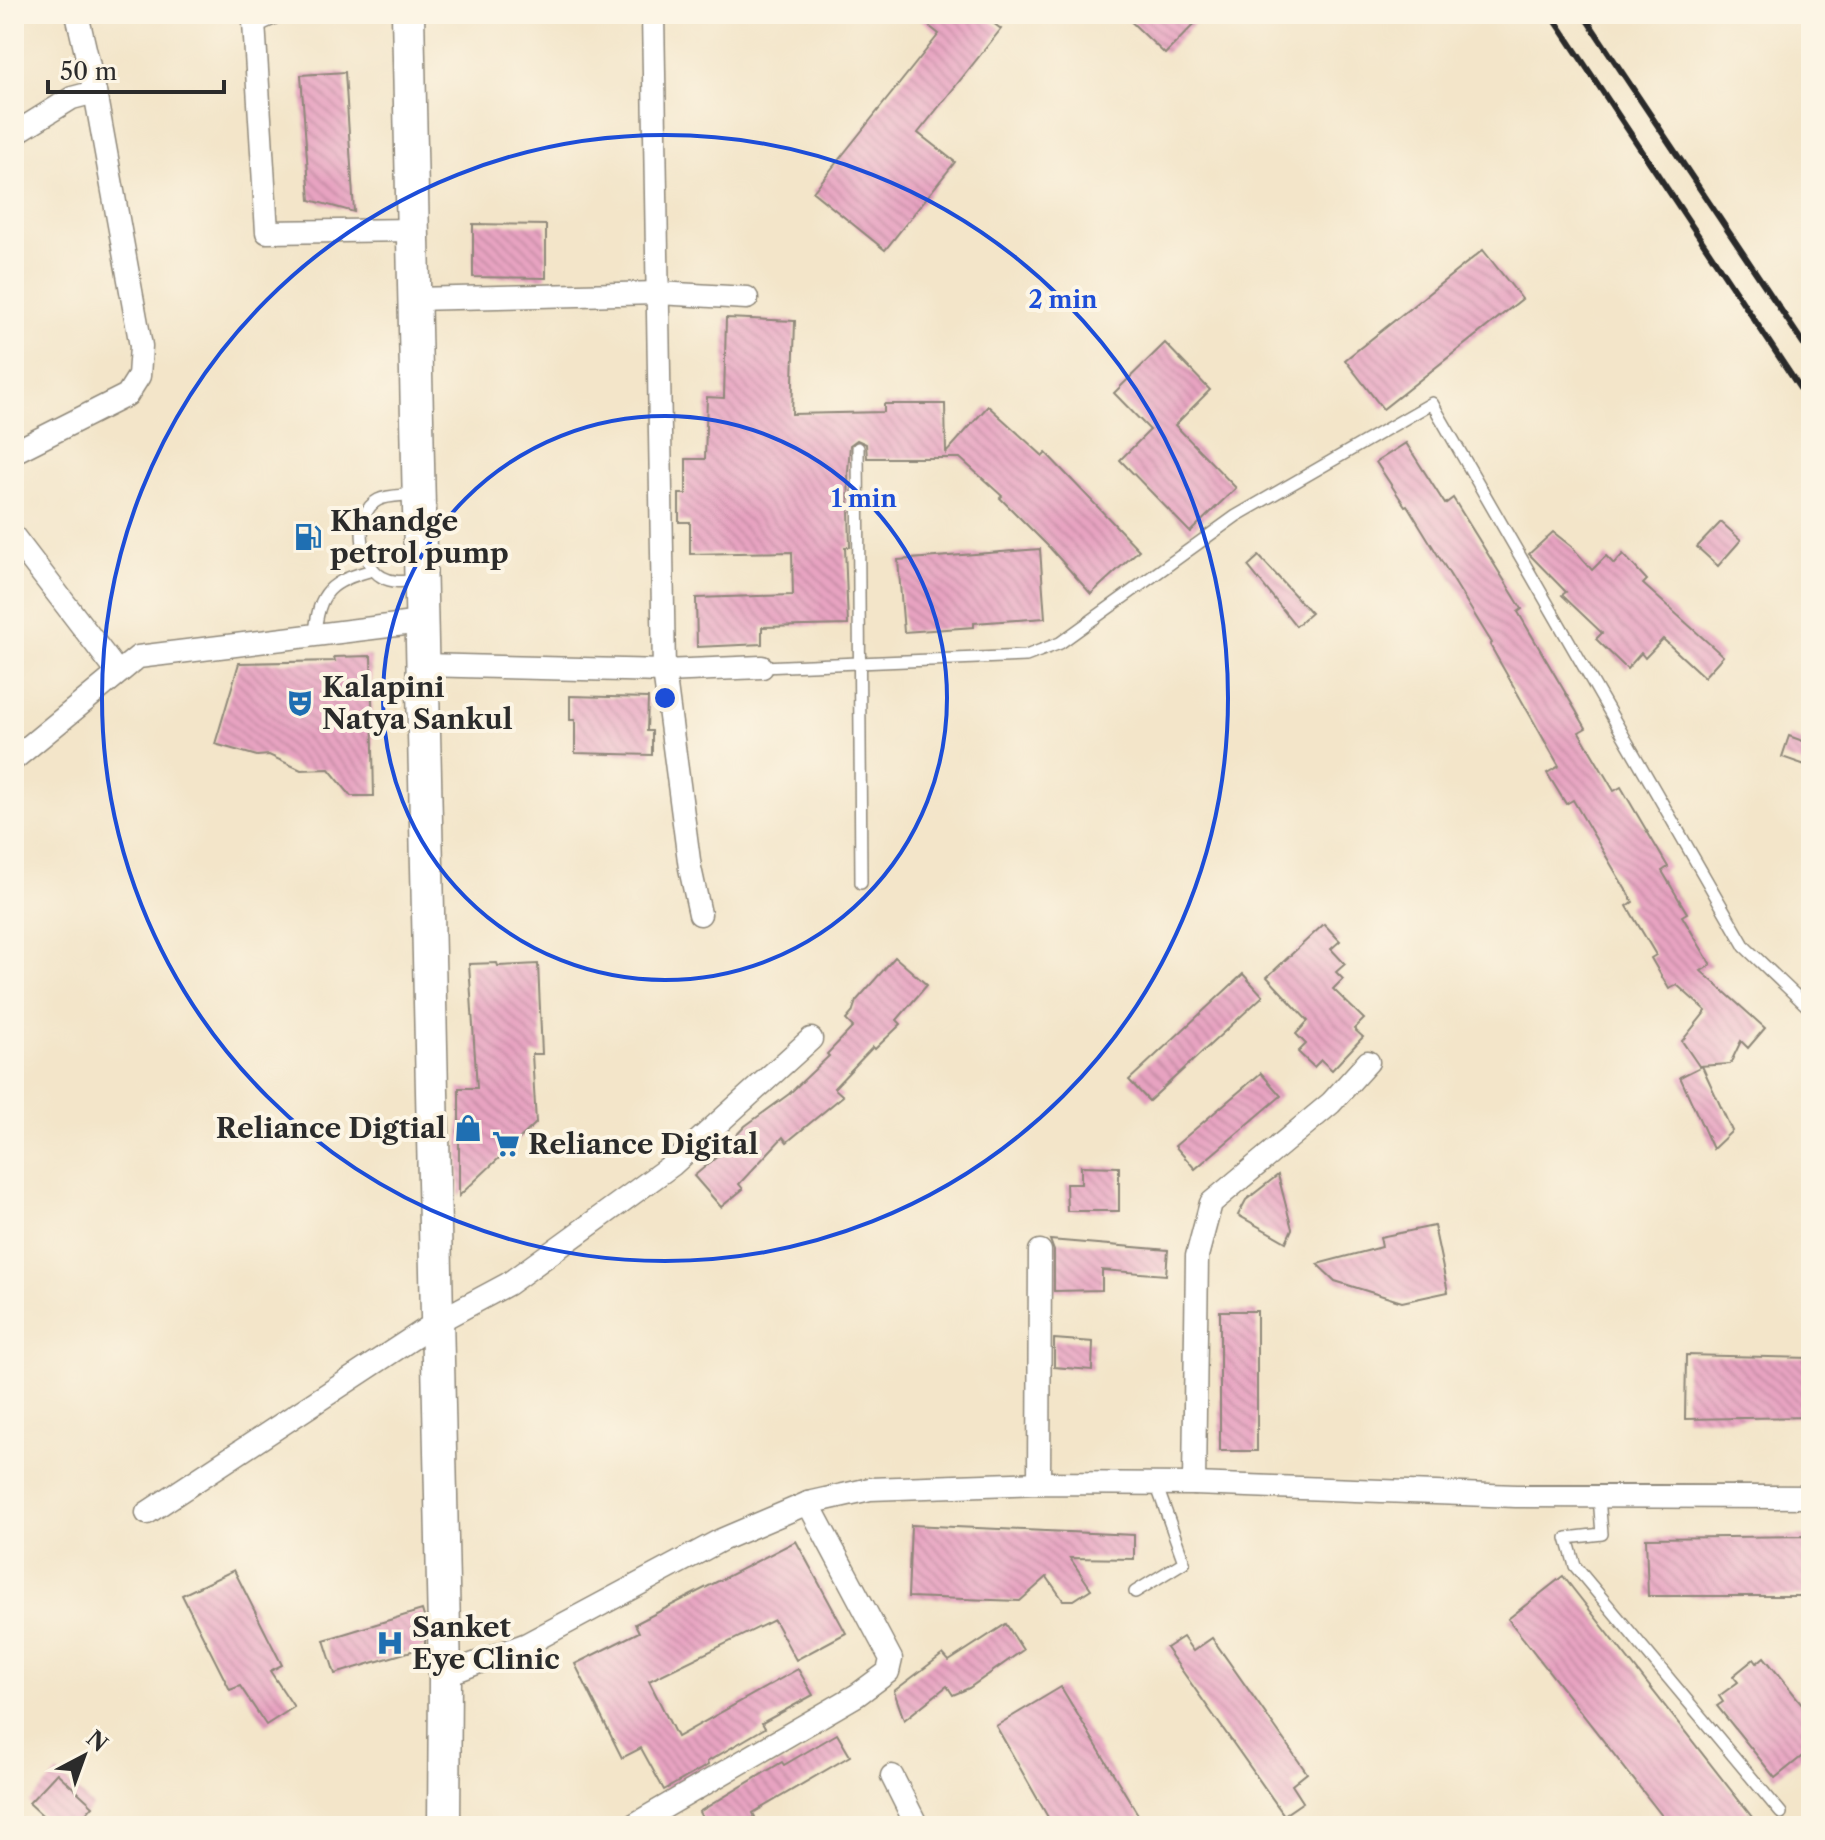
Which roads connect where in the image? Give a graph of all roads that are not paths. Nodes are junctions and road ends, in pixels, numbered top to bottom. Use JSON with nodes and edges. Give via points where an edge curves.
{"nodes":[{"id":1,"x":77,"y":14,"type":"edge"},
{"id":2,"x":271,"y":14,"type":"edge"},
{"id":3,"x":408,"y":14,"type":"edge"},
{"id":4,"x":653,"y":14,"type":"edge"},
{"id":5,"x":95,"y":92,"type":"junction"},
{"id":6,"x":14,"y":134,"type":"edge"},
{"id":7,"x":413,"y":230,"type":"junction"},
{"id":8,"x":658,"y":293,"type":"junction"},
{"id":9,"x":747,"y":298,"type":"dead end"},
{"id":10,"x":414,"y":299,"type":"junction"},
{"id":11,"x":858,"y":448,"type":"dead end"},
{"id":12,"x":14,"y":452,"type":"edge"},
{"id":13,"x":418,"y":494,"type":"junction"},
{"id":14,"x":14,"y":537,"type":"edge"},
{"id":15,"x":373,"y":570,"type":"junction"},
{"id":16,"x":421,"y":580,"type":"junction"},
{"id":17,"x":421,"y":622,"type":"junction"},
{"id":18,"x":315,"y":635,"type":"junction"},
{"id":19,"x":860,"y":663,"type":"junction"},
{"id":20,"x":423,"y":665,"type":"junction"},
{"id":21,"x":762,"y":667,"type":"joint"},
{"id":22,"x":664,"y":671,"type":"junction"},
{"id":23,"x":118,"y":673,"type":"junction"},
{"id":24,"x":14,"y":759,"type":"edge"},
{"id":25,"x":861,"y":883,"type":"dead end"},
{"id":26,"x":700,"y":914,"type":"dead end"},
{"id":27,"x":1811,"y":1010,"type":"edge"},
{"id":28,"x":811,"y":1039,"type":"dead end"},
{"id":29,"x":1368,"y":1062,"type":"dead end"},
{"id":30,"x":1040,"y":1251,"type":"dead end"},
{"id":31,"x":437,"y":1322,"type":"junction"},
{"id":32,"x":1039,"y":1483,"type":"junction"},
{"id":33,"x":1156,"y":1484,"type":"junction"},
{"id":34,"x":1194,"y":1484,"type":"junction"},
{"id":35,"x":1599,"y":1497,"type":"junction"},
{"id":36,"x":1811,"y":1497,"type":"edge"},
{"id":37,"x":808,"y":1503,"type":"junction"},
{"id":38,"x":147,"y":1513,"type":"dead end"},
{"id":39,"x":1135,"y":1592,"type":"dead end"},
{"id":40,"x":445,"y":1675,"type":"junction"},
{"id":41,"x":892,"y":1776,"type":"dead end"},
{"id":42,"x":1781,"y":1813,"type":"dead end"},
{"id":43,"x":444,"y":1826,"type":"edge"},
{"id":44,"x":632,"y":1826,"type":"edge"},
{"id":45,"x":917,"y":1826,"type":"edge"}],
"edges":[{"from":1,"to":5,"type":"street"},
{"from":2,"to":7,"type":"street","via":[[254,22],[267,232]]},
{"from":3,"to":7,"type":"main road"},
{"from":4,"to":8,"type":"street"},
{"from":5,"to":6,"type":"street","via":[[72,98]]},
{"from":5,"to":12,"type":"street","via":[[141,346],[139,376],[127,395]]},
{"from":7,"to":10,"type":"main road"},
{"from":8,"to":9,"type":"street"},
{"from":8,"to":10,"type":"street"},
{"from":8,"to":22,"type":"street"},
{"from":10,"to":13,"type":"main road"},
{"from":11,"to":19,"type":"lane"},
{"from":13,"to":15,"type":"lane","via":[[383,498],[365,512],[367,560]]},
{"from":13,"to":16,"type":"main road"},
{"from":14,"to":23,"type":"street"},
{"from":15,"to":16,"type":"lane","via":[[392,581]]},
{"from":15,"to":18,"type":"lane","via":[[327,592],[317,610]]},
{"from":16,"to":17,"type":"main road"},
{"from":17,"to":18,"type":"street"},
{"from":17,"to":20,"type":"main road"},
{"from":18,"to":23,"type":"street","via":[[138,657]]},
{"from":19,"to":21,"type":"lane"},
{"from":19,"to":25,"type":"lane"},
{"from":19,"to":27,"type":"lane","via":[[1026,656],[1060,643],[1236,516],[1432,403],[1745,947]]},
{"from":20,"to":22,"type":"street"},
{"from":20,"to":31,"type":"main road"},
{"from":21,"to":22,"type":"street"},
{"from":22,"to":26,"type":"street"},
{"from":23,"to":24,"type":"street"},
{"from":28,"to":31,"type":"street","via":[[672,1165],[508,1284]]},
{"from":29,"to":34,"type":"street","via":[[1331,1103],[1211,1203],[1197,1256]]},
{"from":30,"to":32,"type":"street"},
{"from":31,"to":38,"type":"street"},
{"from":31,"to":40,"type":"main road"},
{"from":32,"to":33,"type":"street"},
{"from":32,"to":37,"type":"street","via":[[870,1489]]},
{"from":33,"to":34,"type":"street"},
{"from":33,"to":39,"type":"lane","via":[[1184,1562]]},
{"from":34,"to":35,"type":"street"},
{"from":35,"to":36,"type":"street"},
{"from":35,"to":42,"type":"lane","via":[[1602,1534],[1567,1538],[1575,1566]]},
{"from":37,"to":40,"type":"street","via":[[721,1540],[527,1644]]},
{"from":37,"to":44,"type":"street","via":[[891,1659],[888,1672]]},
{"from":40,"to":43,"type":"main road"},
{"from":41,"to":45,"type":"street"}]}
